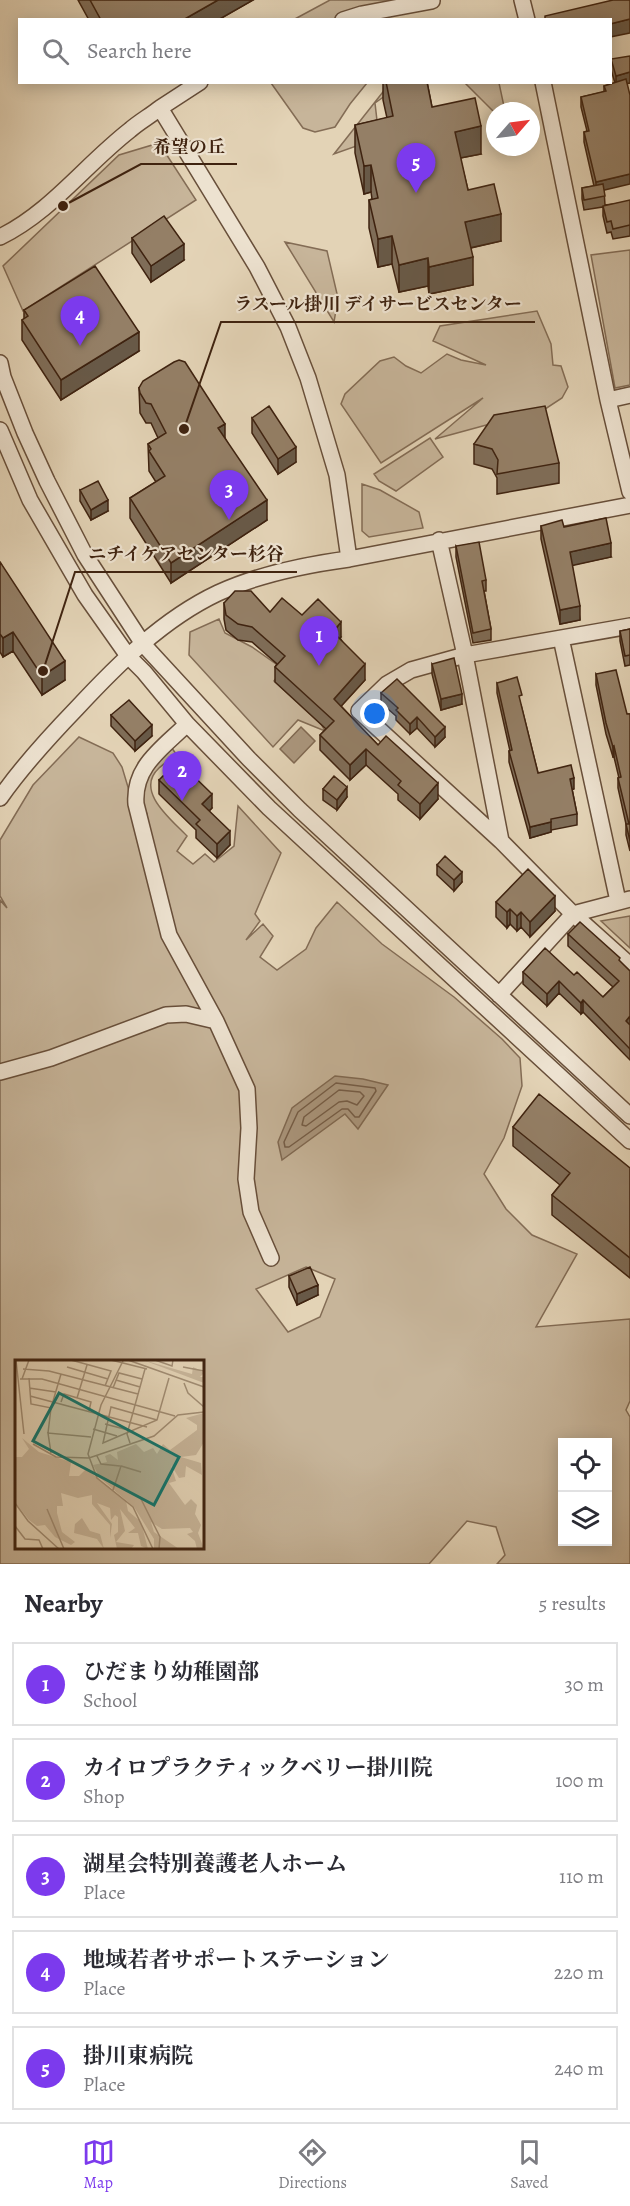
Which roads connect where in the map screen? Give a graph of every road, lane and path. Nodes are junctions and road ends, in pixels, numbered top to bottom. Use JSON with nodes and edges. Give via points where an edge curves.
{"nodes":[{"id":1,"x":434,"y":0,"type":"edge"},
{"id":2,"x":522,"y":0,"type":"edge"},
{"id":3,"x":349,"y":18,"type":"edge"},
{"id":4,"x":526,"y":18,"type":"edge"},
{"id":5,"x":197,"y":84,"type":"edge"},
{"id":6,"x":543,"y":84,"type":"edge"},
{"id":7,"x":160,"y":108,"type":"junction"},
{"id":8,"x":0,"y":237,"type":"edge"},
{"id":9,"x":0,"y":363,"type":"edge"},
{"id":10,"x":630,"y":395,"type":"edge"},
{"id":11,"x":608,"y":400,"type":"junction"},
{"id":12,"x":0,"y":430,"type":"edge"},
{"id":13,"x":630,"y":492,"type":"edge"},
{"id":14,"x":630,"y":505,"type":"edge"},
{"id":15,"x":439,"y":540,"type":"junction"},
{"id":16,"x":349,"y":559,"type":"junction"},
{"id":17,"x":630,"y":626,"type":"edge"},
{"id":18,"x":561,"y":638,"type":"junction"},
{"id":19,"x":143,"y":644,"type":"junction"},
{"id":20,"x":465,"y":655,"type":"junction"},
{"id":21,"x":128,"y":656,"type":"junction"},
{"id":22,"x":187,"y":724,"type":"junction"},
{"id":23,"x":0,"y":798,"type":"edge"},
{"id":24,"x":501,"y":841,"type":"junction"},
{"id":25,"x":624,"y":900,"type":"edge"},
{"id":26,"x":573,"y":914,"type":"junction"},
{"id":27,"x":630,"y":965,"type":"edge"},
{"id":28,"x":499,"y":995,"type":"junction"},
{"id":29,"x":216,"y":1021,"type":"junction"},
{"id":30,"x":0,"y":1072,"type":"edge"},
{"id":31,"x":630,"y":1116,"type":"edge"},
{"id":32,"x":630,"y":1141,"type":"edge"},
{"id":33,"x":271,"y":1258,"type":"dead end"}],
"edges":[{"from":1,"to":3,"type":"street"},
{"from":2,"to":4,"type":"street"},
{"from":5,"to":7,"type":"street"},
{"from":6,"to":11,"type":"street"},
{"from":7,"to":8,"type":"street","via":[[129,131],[55,200]]},
{"from":7,"to":16,"type":"street","via":[[257,267],[288,327],[337,475]]},
{"from":9,"to":19,"type":"street","via":[[47,481],[85,555]]},
{"from":10,"to":11,"type":"street"},
{"from":11,"to":13,"type":"street"},
{"from":12,"to":21,"type":"street","via":[[30,500],[68,568]]},
{"from":14,"to":15,"type":"street"},
{"from":15,"to":16,"type":"street"},
{"from":15,"to":20,"type":"street"},
{"from":16,"to":19,"type":"street","via":[[255,578],[216,594]]},
{"from":17,"to":18,"type":"street"},
{"from":18,"to":20,"type":"street"},
{"from":18,"to":25,"type":"street"},
{"from":19,"to":21,"type":"street"},
{"from":19,"to":28,"type":"street","via":[[300,810]]},
{"from":20,"to":24,"type":"street"},
{"from":20,"to":24,"type":"street","via":[[411,670],[387,684],[360,711]]},
{"from":21,"to":22,"type":"street"},
{"from":21,"to":23,"type":"street","via":[[17,773]]},
{"from":22,"to":29,"type":"street","via":[[144,766],[135,790],[136,804],[169,934]]},
{"from":22,"to":32,"type":"street","via":[[268,807]]},
{"from":24,"to":26,"type":"street"},
{"from":25,"to":26,"type":"street"},
{"from":26,"to":27,"type":"street"},
{"from":26,"to":28,"type":"street"},
{"from":28,"to":31,"type":"street"},
{"from":29,"to":30,"type":"street","via":[[186,1014],[166,1015],[51,1058]]},
{"from":29,"to":33,"type":"street","via":[[247,1089],[246,1179],[251,1212]]}]}
